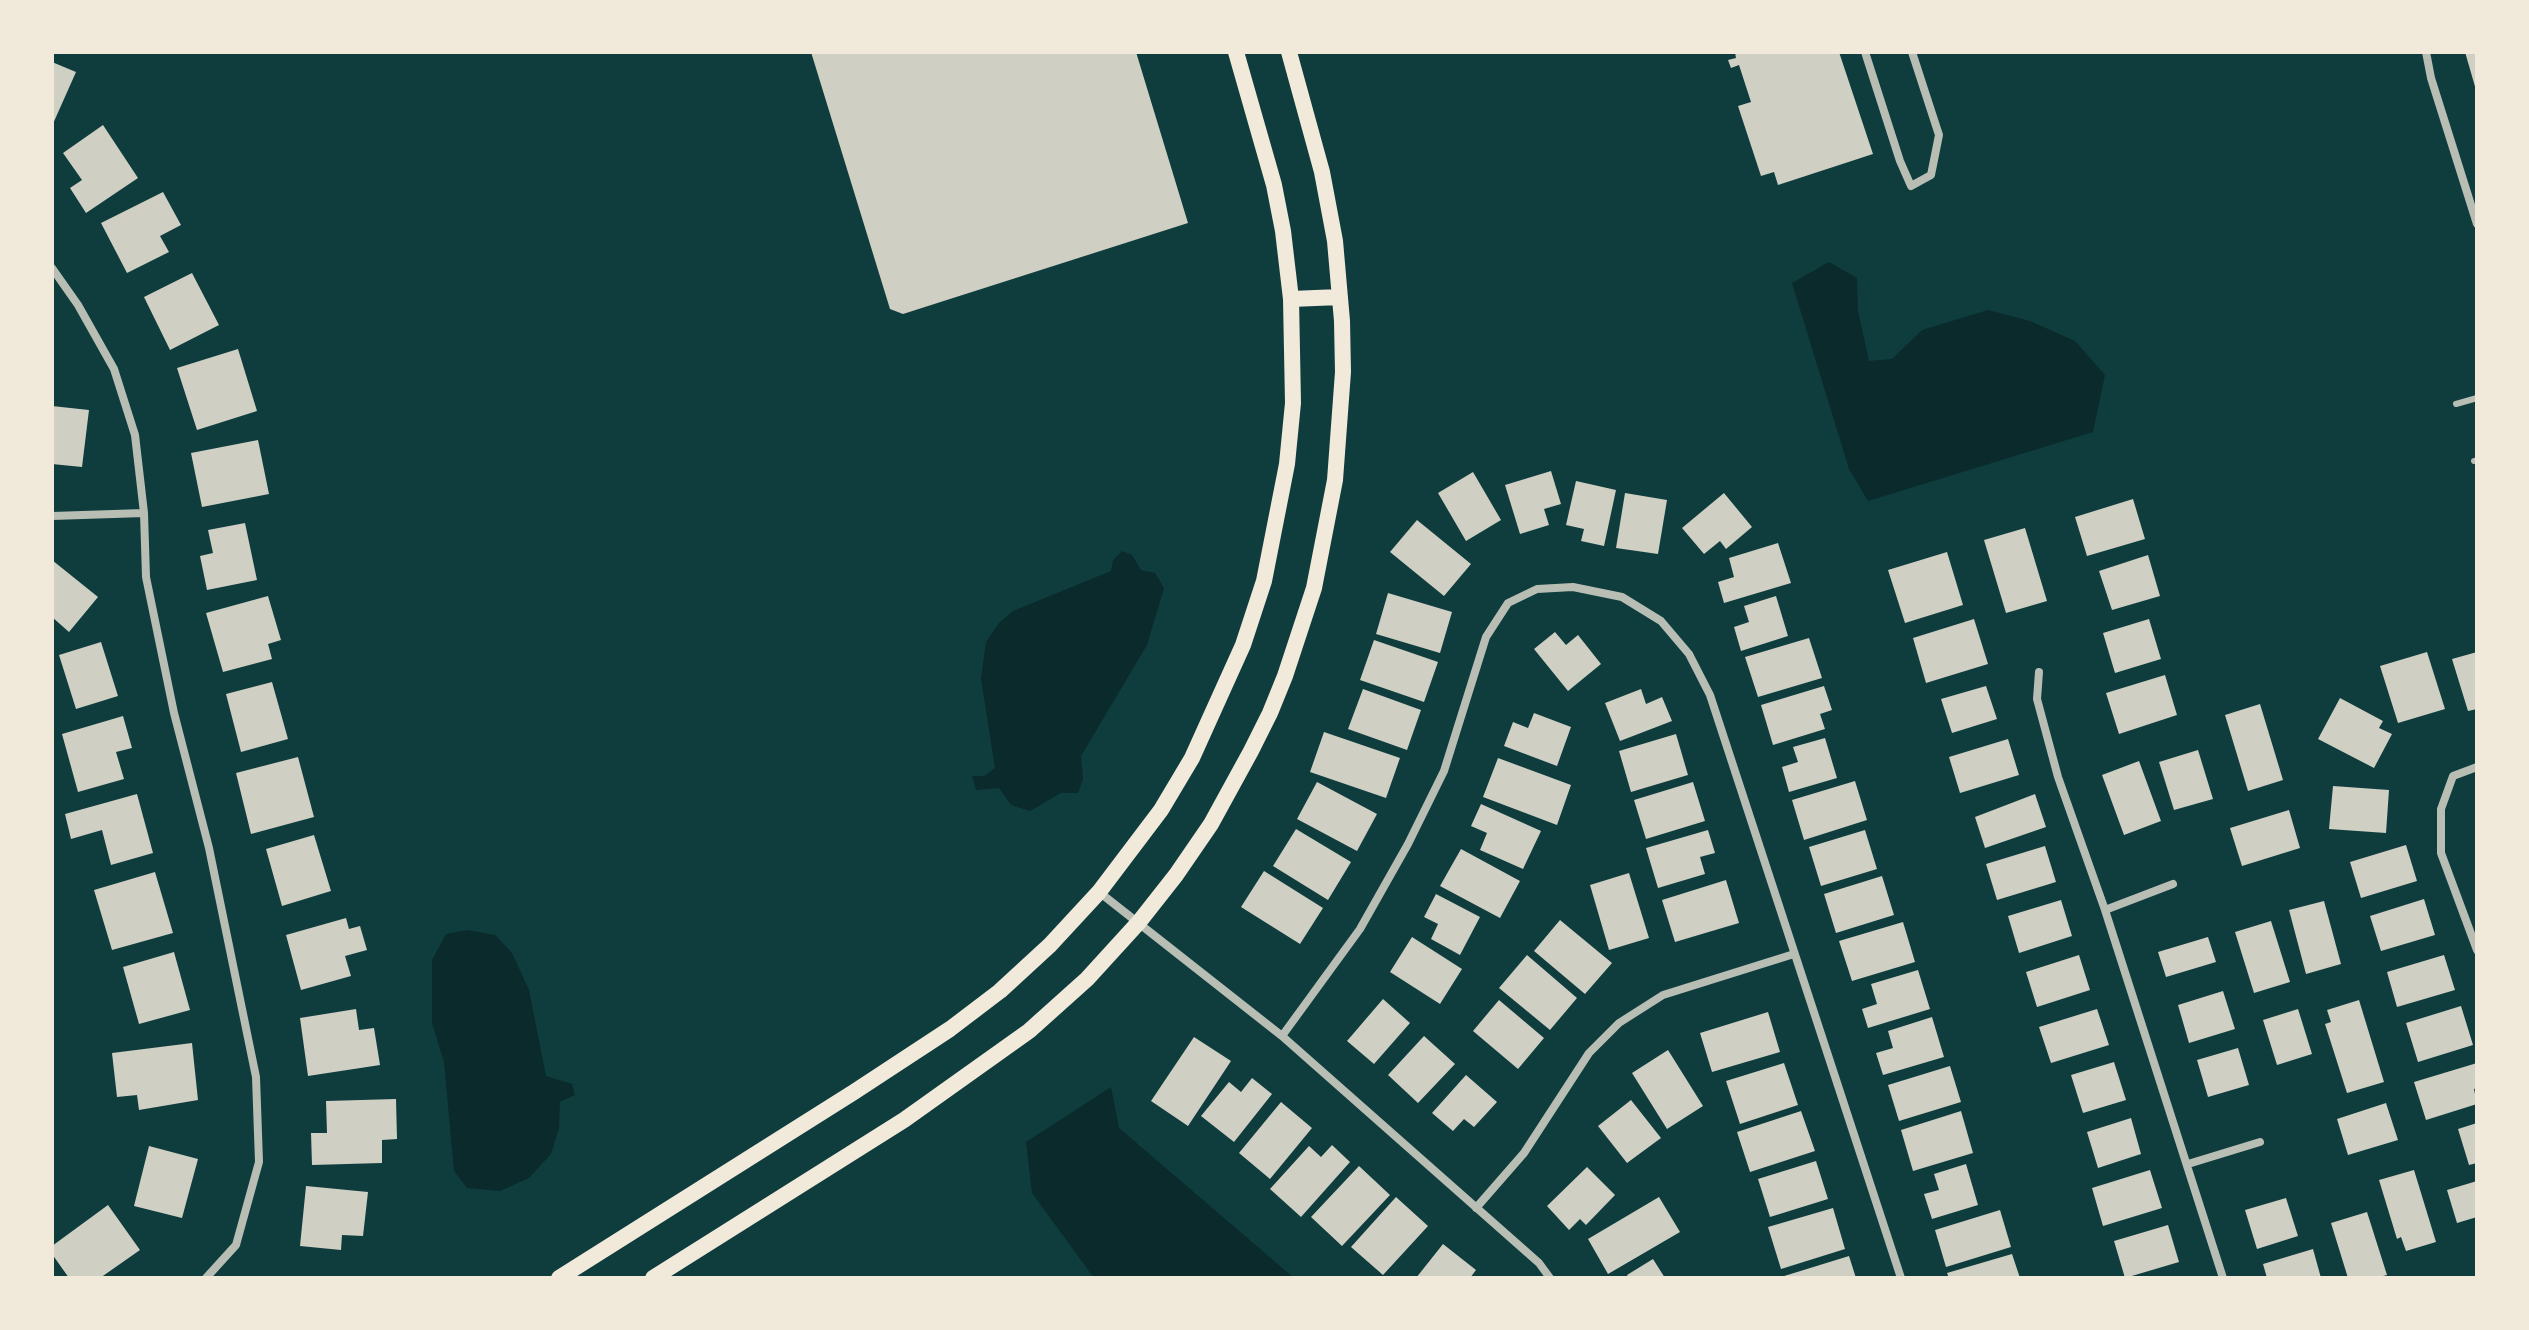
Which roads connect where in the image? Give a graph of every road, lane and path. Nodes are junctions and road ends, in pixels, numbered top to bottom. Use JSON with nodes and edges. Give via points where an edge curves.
{"nodes":[{"id":1,"x":1236,"y":52,"type":"edge"},
{"id":2,"x":1289,"y":52,"type":"edge"},
{"id":3,"x":1865,"y":52,"type":"edge"},
{"id":4,"x":1912,"y":52,"type":"edge"},
{"id":5,"x":2426,"y":52,"type":"edge"},
{"id":6,"x":2477,"y":224,"type":"edge"},
{"id":7,"x":52,"y":268,"type":"edge"},
{"id":8,"x":1340,"y":297,"type":"junction"},
{"id":9,"x":1291,"y":299,"type":"junction"},
{"id":10,"x":2477,"y":398,"type":"edge"},
{"id":11,"x":2456,"y":404,"type":"dead end"},
{"id":12,"x":144,"y":513,"type":"junction"},
{"id":13,"x":52,"y":516,"type":"edge"},
{"id":14,"x":2039,"y":672,"type":"dead end"},
{"id":15,"x":2477,"y":767,"type":"edge"},
{"id":16,"x":2173,"y":884,"type":"dead end"},
{"id":17,"x":1099,"y":892,"type":"junction"},
{"id":18,"x":2105,"y":910,"type":"junction"},
{"id":19,"x":1139,"y":922,"type":"junction"},
{"id":20,"x":2477,"y":950,"type":"edge"},
{"id":21,"x":1794,"y":954,"type":"junction"},
{"id":22,"x":1282,"y":1036,"type":"junction"},
{"id":23,"x":2260,"y":1142,"type":"dead end"},
{"id":24,"x":2188,"y":1164,"type":"junction"},
{"id":25,"x":1476,"y":1208,"type":"junction"},
{"id":26,"x":206,"y":1278,"type":"edge"},
{"id":27,"x":559,"y":1278,"type":"edge"},
{"id":28,"x":653,"y":1278,"type":"edge"},
{"id":29,"x":1550,"y":1278,"type":"edge"},
{"id":30,"x":1901,"y":1278,"type":"edge"},
{"id":31,"x":2223,"y":1278,"type":"edge"}],
"edges":[{"from":1,"to":9,"type":"main road","via":[[1274,185]]},
{"from":2,"to":8,"type":"main road","via":[[1322,172]]},
{"from":3,"to":4,"type":"street","via":[[1911,186],[1931,175],[1939,135]]},
{"from":5,"to":6,"type":"street"},
{"from":7,"to":12,"type":"street","via":[[114,369],[135,435]]},
{"from":8,"to":9,"type":"main road"},
{"from":8,"to":19,"type":"main road","via":[[1343,372],[1335,480],[1314,588],[1285,676],[1251,751],[1211,824]]},
{"from":9,"to":17,"type":"main road","via":[[1290,433],[1264,581],[1243,645],[1192,758],[1161,810]]},
{"from":10,"to":11,"type":"lane"},
{"from":12,"to":13,"type":"street"},
{"from":12,"to":26,"type":"street","via":[[146,577],[256,1077],[259,1162],[236,1245]]},
{"from":14,"to":18,"type":"street","via":[[2037,699],[2055,764]]},
{"from":15,"to":20,"type":"street","via":[[2453,776],[2441,809],[2441,853]]},
{"from":16,"to":18,"type":"street"},
{"from":17,"to":19,"type":"street"},
{"from":17,"to":27,"type":"main road","via":[[1020,973],[950,1029]]},
{"from":18,"to":24,"type":"street"},
{"from":19,"to":22,"type":"street"},
{"from":19,"to":28,"type":"main road","via":[[1087,979],[990,1061]]},
{"from":21,"to":22,"type":"street","via":[[1710,695],[1689,654],[1661,621],[1622,597],[1573,587],[1537,589],[1508,603],[1486,637],[1444,771],[1408,844],[1360,929]]},
{"from":21,"to":25,"type":"street","via":[[1663,995],[1619,1023],[1589,1053],[1524,1153]]},
{"from":21,"to":30,"type":"street"},
{"from":22,"to":25,"type":"street"},
{"from":23,"to":24,"type":"street"},
{"from":24,"to":31,"type":"street"},
{"from":25,"to":29,"type":"street"}]}
